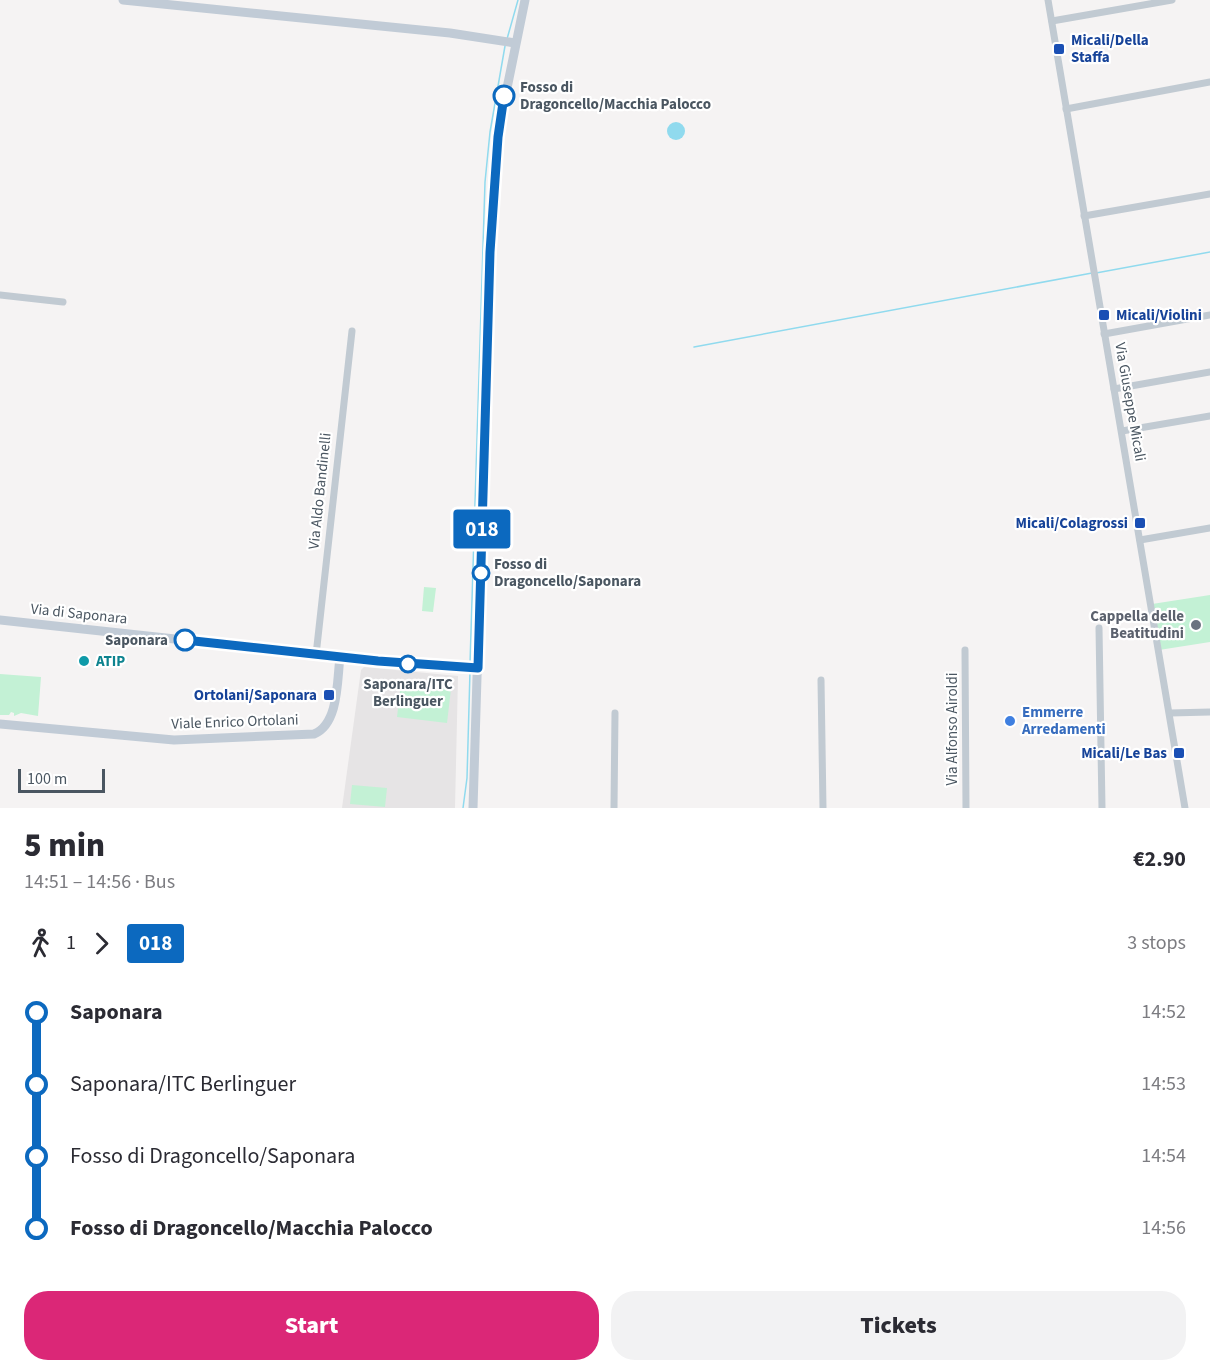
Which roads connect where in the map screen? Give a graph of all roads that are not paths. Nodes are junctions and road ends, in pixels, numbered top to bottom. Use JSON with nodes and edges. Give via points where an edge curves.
{"nodes":[{"id":1,"x":123,"y":0,"type":"edge"},
{"id":2,"x":525,"y":0,"type":"edge"},
{"id":3,"x":1048,"y":0,"type":"edge"},
{"id":4,"x":1172,"y":0,"type":"edge"},
{"id":5,"x":217,"y":5,"type":"edge"},
{"id":6,"x":1052,"y":21,"type":"junction"},
{"id":7,"x":509,"y":42,"type":"junction"},
{"id":8,"x":1210,"y":82,"type":"edge"},
{"id":9,"x":1066,"y":109,"type":"junction"},
{"id":10,"x":1210,"y":194,"type":"edge"},
{"id":11,"x":1084,"y":216,"type":"junction"},
{"id":12,"x":0,"y":295,"type":"edge"},
{"id":13,"x":63,"y":302,"type":"dead end"},
{"id":14,"x":1210,"y":315,"type":"edge"},
{"id":15,"x":352,"y":331,"type":"dead end"},
{"id":16,"x":1104,"y":334,"type":"junction"},
{"id":17,"x":1210,"y":372,"type":"edge"},
{"id":18,"x":1114,"y":389,"type":"junction"},
{"id":19,"x":1210,"y":416,"type":"edge"},
{"id":20,"x":1122,"y":431,"type":"junction"},
{"id":21,"x":1210,"y":528,"type":"edge"},
{"id":22,"x":1140,"y":540,"type":"junction"},
{"id":23,"x":0,"y":620,"type":"edge"},
{"id":24,"x":1098,"y":628,"type":"dead end"},
{"id":25,"x":965,"y":650,"type":"dead end"},
{"id":26,"x":316,"y":655,"type":"junction"},
{"id":27,"x":340,"y":657,"type":"junction"},
{"id":28,"x":476,"y":668,"type":"junction"},
{"id":29,"x":821,"y":680,"type":"dead end"},
{"id":30,"x":1210,"y":712,"type":"edge"},
{"id":31,"x":615,"y":713,"type":"dead end"},
{"id":32,"x":1170,"y":713,"type":"junction"},
{"id":33,"x":0,"y":724,"type":"edge"},
{"id":34,"x":473,"y":808,"type":"edge"},
{"id":35,"x":614,"y":808,"type":"edge"},
{"id":36,"x":824,"y":808,"type":"edge"},
{"id":37,"x":966,"y":808,"type":"edge"},
{"id":38,"x":1102,"y":808,"type":"edge"},
{"id":39,"x":1185,"y":808,"type":"edge"}],
"edges":[{"from":1,"to":5,"type":"street"},
{"from":2,"to":7,"type":"street"},
{"from":3,"to":6,"type":"street","name":"Via Giuseppe Micali"},
{"from":4,"to":6,"type":"street"},
{"from":5,"to":7,"type":"street"},
{"from":6,"to":9,"type":"street","name":"Via Giuseppe Micali"},
{"from":7,"to":28,"type":"street","via":[[491,242]]},
{"from":8,"to":9,"type":"street"},
{"from":9,"to":11,"type":"street","name":"Via Giuseppe Micali"},
{"from":10,"to":11,"type":"street"},
{"from":11,"to":16,"type":"street","name":"Via Giuseppe Micali"},
{"from":12,"to":13,"type":"street"},
{"from":14,"to":16,"type":"street"},
{"from":15,"to":26,"type":"street","name":"Via Aldo Bandinelli"},
{"from":16,"to":18,"type":"street","name":"Via Giuseppe Micali"},
{"from":17,"to":18,"type":"street"},
{"from":18,"to":20,"type":"street","name":"Via Giuseppe Micali"},
{"from":19,"to":20,"type":"street"},
{"from":20,"to":22,"type":"street","name":"Via Giuseppe Micali"},
{"from":21,"to":22,"type":"street"},
{"from":22,"to":32,"type":"street","name":"Via Giuseppe Micali"},
{"from":23,"to":26,"type":"street","name":"Via di Saponara"},
{"from":24,"to":38,"type":"street"},
{"from":25,"to":37,"type":"street","name":"Via Alfonso Airoldi"},
{"from":26,"to":27,"type":"street","name":"Via di Saponara"},
{"from":27,"to":28,"type":"street","name":"Via di Saponara"},
{"from":27,"to":33,"type":"street","name":"Viale Enrico Ortolani","via":[[330,716],[322,730],[314,734],[181,740]]},
{"from":28,"to":34,"type":"street"},
{"from":29,"to":36,"type":"street"},
{"from":30,"to":32,"type":"street"},
{"from":31,"to":35,"type":"street"},
{"from":32,"to":39,"type":"street","name":"Via Giuseppe Micali"}]}
